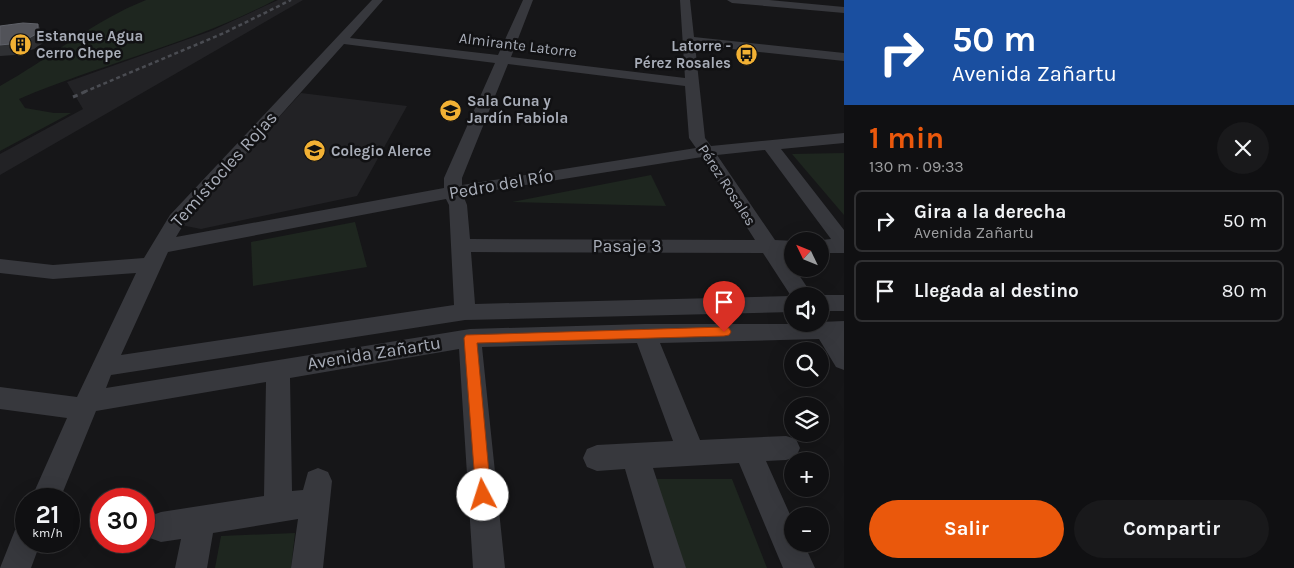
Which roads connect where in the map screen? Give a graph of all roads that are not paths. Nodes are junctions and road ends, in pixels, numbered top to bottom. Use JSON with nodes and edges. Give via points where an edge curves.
{"nodes":[{"id":1,"x":378,"y":0,"type":"edge"},
{"id":2,"x":528,"y":0,"type":"edge"},
{"id":3,"x":685,"y":0,"type":"edge"},
{"id":4,"x":732,"y":0,"type":"edge"},
{"id":5,"x":844,"y":10,"type":"edge"},
{"id":6,"x":340,"y":40,"type":"junction"},
{"id":7,"x":688,"y":40,"type":"junction"},
{"id":8,"x":844,"y":57,"type":"edge"},
{"id":9,"x":503,"y":60,"type":"junction"},
{"id":10,"x":692,"y":83,"type":"junction"},
{"id":11,"x":844,"y":138,"type":"edge"},
{"id":12,"x":770,"y":146,"type":"junction"},
{"id":13,"x":705,"y":152,"type":"junction"},
{"id":14,"x":453,"y":192,"type":"junction"},
{"id":15,"x":844,"y":244,"type":"edge"},
{"id":16,"x":461,"y":245,"type":"junction"},
{"id":17,"x":829,"y":245,"type":"edge"},
{"id":18,"x":769,"y":247,"type":"junction"},
{"id":19,"x":784,"y":247,"type":"edge"},
{"id":20,"x":155,"y":256,"type":"junction"},
{"id":21,"x":0,"y":266,"type":"edge"},
{"id":22,"x":796,"y":287,"type":"edge"},
{"id":23,"x":844,"y":303,"type":"edge"},
{"id":24,"x":784,"y":304,"type":"edge"},
{"id":25,"x":829,"y":304,"type":"edge"},
{"id":26,"x":465,"y":312,"type":"junction"},
{"id":27,"x":834,"y":330,"type":"edge"},
{"id":28,"x":644,"y":333,"type":"junction"},
{"id":29,"x":470,"y":338,"type":"junction"},
{"id":30,"x":844,"y":360,"type":"edge"},
{"id":31,"x":103,"y":367,"type":"junction"},
{"id":32,"x":278,"y":369,"type":"junction"},
{"id":33,"x":0,"y":398,"type":"edge"},
{"id":34,"x":85,"y":406,"type":"junction"},
{"id":35,"x":786,"y":448,"type":"dead end"},
{"id":36,"x":747,"y":450,"type":"junction"},
{"id":37,"x":691,"y":454,"type":"junction"},
{"id":38,"x":635,"y":456,"type":"junction"},
{"id":39,"x":597,"y":458,"type":"dead end"},
{"id":40,"x":50,"y":488,"type":"edge"},
{"id":41,"x":278,"y":508,"type":"junction"},
{"id":42,"x":200,"y":521,"type":"junction"},
{"id":43,"x":161,"y":527,"type":"dead end"},
{"id":44,"x":21,"y":553,"type":"edge"},
{"id":45,"x":15,"y":568,"type":"edge"},
{"id":46,"x":191,"y":568,"type":"edge"},
{"id":47,"x":307,"y":568,"type":"edge"},
{"id":48,"x":489,"y":568,"type":"edge"},
{"id":49,"x":670,"y":568,"type":"edge"},
{"id":50,"x":799,"y":568,"type":"edge"}],
"edges":[{"from":1,"to":6,"type":"street","name":"Temístocles Rojas"},
{"from":2,"to":9,"type":"street"},
{"from":3,"to":7,"type":"street","name":"Pérez Rosales"},
{"from":4,"to":5,"type":"street"},
{"from":6,"to":9,"type":"street","name":"Almirante Latorre"},
{"from":6,"to":20,"type":"street","name":"Temístocles Rojas","via":[[184,210]]},
{"from":7,"to":8,"type":"street"},
{"from":7,"to":10,"type":"street","name":"Pérez Rosales"},
{"from":9,"to":10,"type":"street","name":"Almirante Latorre"},
{"from":9,"to":14,"type":"street","via":[[456,169]]},
{"from":10,"to":13,"type":"street","name":"Pérez Rosales","via":[[696,133]]},
{"from":11,"to":12,"type":"street","name":"Pedro del Río"},
{"from":12,"to":13,"type":"street","name":"Pedro del Río"},
{"from":12,"to":15,"type":"street"},
{"from":13,"to":14,"type":"street","name":"Pedro del Río"},
{"from":13,"to":18,"type":"street","name":"Pérez Rosales"},
{"from":14,"to":16,"type":"street","via":[[458,205]]},
{"from":14,"to":20,"type":"street","name":"Pedro del Río"},
{"from":15,"to":17,"type":"street"},
{"from":16,"to":18,"type":"street","name":"Pasaje 3"},
{"from":16,"to":26,"type":"street"},
{"from":18,"to":19,"type":"street","name":"Pasaje 3"},
{"from":18,"to":22,"type":"street","name":"Pérez Rosales"},
{"from":20,"to":21,"type":"street","name":"Pedro del Río","via":[[53,272]]},
{"from":20,"to":31,"type":"street","name":"Temístocles Rojas"},
{"from":23,"to":25,"type":"street"},
{"from":24,"to":26,"type":"street","name":"Avenida Zañartu"},
{"from":26,"to":31,"type":"street","name":"Avenida Zañartu"},
{"from":27,"to":28,"type":"street","name":"Avenida Zañartu"},
{"from":27,"to":30,"type":"street"},
{"from":28,"to":29,"type":"street","name":"Avenida Zañartu"},
{"from":28,"to":37,"type":"street"},
{"from":29,"to":32,"type":"street","name":"Avenida Zañartu"},
{"from":29,"to":48,"type":"street"},
{"from":31,"to":34,"type":"street","name":"Temístocles Rojas"},
{"from":32,"to":34,"type":"street","name":"Avenida Zañartu"},
{"from":32,"to":41,"type":"street"},
{"from":33,"to":34,"type":"street","name":"Avenida Zañartu"},
{"from":34,"to":40,"type":"street","name":"Temístocles Rojas"},
{"from":35,"to":36,"type":"street"},
{"from":36,"to":37,"type":"street"},
{"from":36,"to":50,"type":"street"},
{"from":37,"to":38,"type":"street"},
{"from":38,"to":39,"type":"street"},
{"from":38,"to":49,"type":"street"},
{"from":41,"to":42,"type":"street"},
{"from":41,"to":47,"type":"street","via":[[316,492]]},
{"from":42,"to":43,"type":"street"},
{"from":42,"to":46,"type":"street"},
{"from":44,"to":45,"type":"street"}]}
